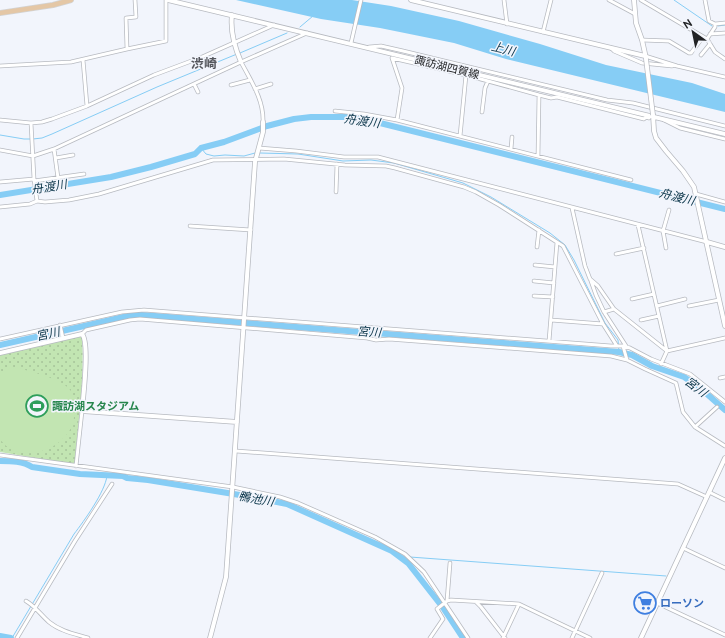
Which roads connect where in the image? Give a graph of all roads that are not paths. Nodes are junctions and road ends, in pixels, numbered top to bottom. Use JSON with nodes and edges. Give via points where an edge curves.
{"nodes":[{"id":1,"x":71,"y":0,"type":"edge"},
{"id":2,"x":135,"y":0,"type":"edge"},
{"id":3,"x":167,"y":0,"type":"edge"},
{"id":4,"x":361,"y":0,"type":"edge"},
{"id":5,"x":411,"y":0,"type":"edge"},
{"id":6,"x":504,"y":0,"type":"edge"},
{"id":7,"x":551,"y":0,"type":"edge"},
{"id":8,"x":609,"y":0,"type":"edge"},
{"id":9,"x":634,"y":0,"type":"edge"},
{"id":10,"x":641,"y":0,"type":"edge"},
{"id":11,"x":705,"y":0,"type":"edge"},
{"id":12,"x":0,"y":13,"type":"edge"},
{"id":13,"x":635,"y":14,"type":"junction"},
{"id":14,"x":232,"y":15,"type":"junction"},
{"id":15,"x":725,"y":23,"type":"edge"},
{"id":16,"x":507,"y":24,"type":"junction"},
{"id":17,"x":715,"y":24,"type":"junction"},
{"id":18,"x":275,"y":25,"type":"junction"},
{"id":19,"x":543,"y":32,"type":"junction"},
{"id":20,"x":307,"y":33,"type":"junction"},
{"id":21,"x":725,"y":33,"type":"edge"},
{"id":22,"x":710,"y":34,"type":"junction"},
{"id":23,"x":705,"y":38,"type":"junction"},
{"id":24,"x":642,"y":40,"type":"junction"},
{"id":25,"x":351,"y":42,"type":"junction"},
{"id":26,"x":234,"y":43,"type":"junction"},
{"id":27,"x":710,"y":44,"type":"junction"},
{"id":28,"x":367,"y":47,"type":"junction"},
{"id":29,"x":610,"y":48,"type":"junction"},
{"id":30,"x":128,"y":49,"type":"junction"},
{"id":31,"x":701,"y":55,"type":"dead end"},
{"id":32,"x":646,"y":57,"type":"junction"},
{"id":33,"x":725,"y":59,"type":"edge"},
{"id":34,"x":83,"y":60,"type":"junction"},
{"id":35,"x":241,"y":62,"type":"junction"},
{"id":36,"x":0,"y":66,"type":"edge"},
{"id":37,"x":677,"y":66,"type":"junction"},
{"id":38,"x":466,"y":75,"type":"junction"},
{"id":39,"x":725,"y":77,"type":"edge"},
{"id":40,"x":250,"y":80,"type":"junction"},
{"id":41,"x":488,"y":81,"type":"junction"},
{"id":42,"x":194,"y":84,"type":"junction"},
{"id":43,"x":271,"y":84,"type":"dead end"},
{"id":44,"x":230,"y":85,"type":"dead end"},
{"id":45,"x":255,"y":89,"type":"junction"},
{"id":46,"x":198,"y":92,"type":"dead end"},
{"id":47,"x":539,"y":95,"type":"junction"},
{"id":48,"x":87,"y":106,"type":"junction"},
{"id":49,"x":335,"y":111,"type":"dead end"},
{"id":50,"x":482,"y":112,"type":"dead end"},
{"id":51,"x":653,"y":117,"type":"junction"},
{"id":52,"x":662,"y":119,"type":"junction"},
{"id":53,"x":0,"y":120,"type":"edge"},
{"id":54,"x":397,"y":120,"type":"junction"},
{"id":55,"x":263,"y":122,"type":"joint"},
{"id":56,"x":31,"y":123,"type":"junction"},
{"id":57,"x":725,"y":126,"type":"edge"},
{"id":58,"x":725,"y":134,"type":"edge"},
{"id":59,"x":460,"y":136,"type":"junction"},
{"id":60,"x":512,"y":137,"type":"dead end"},
{"id":61,"x":725,"y":139,"type":"edge"},
{"id":62,"x":259,"y":148,"type":"junction"},
{"id":63,"x":54,"y":149,"type":"junction"},
{"id":64,"x":511,"y":149,"type":"junction"},
{"id":65,"x":0,"y":150,"type":"edge"},
{"id":66,"x":73,"y":155,"type":"dead end"},
{"id":67,"x":33,"y":156,"type":"junction"},
{"id":68,"x":538,"y":156,"type":"junction"},
{"id":69,"x":56,"y":158,"type":"junction"},
{"id":70,"x":256,"y":158,"type":"junction"},
{"id":71,"x":337,"y":164,"type":"junction"},
{"id":72,"x":84,"y":174,"type":"dead end"},
{"id":73,"x":58,"y":178,"type":"junction"},
{"id":74,"x":631,"y":180,"type":"dead end"},
{"id":75,"x":34,"y":181,"type":"junction"},
{"id":76,"x":0,"y":182,"type":"edge"},
{"id":77,"x":336,"y":192,"type":"dead end"},
{"id":78,"x":696,"y":196,"type":"junction"},
{"id":79,"x":36,"y":199,"type":"junction"},
{"id":80,"x":725,"y":202,"type":"edge"},
{"id":81,"x":0,"y":207,"type":"edge"},
{"id":82,"x":572,"y":208,"type":"junction"},
{"id":83,"x":669,"y":210,"type":"dead end"},
{"id":84,"x":638,"y":225,"type":"junction"},
{"id":85,"x":190,"y":226,"type":"dead end"},
{"id":86,"x":250,"y":230,"type":"junction"},
{"id":87,"x":539,"y":230,"type":"junction"},
{"id":88,"x":663,"y":231,"type":"junction"},
{"id":89,"x":557,"y":242,"type":"junction"},
{"id":90,"x":707,"y":242,"type":"junction"},
{"id":91,"x":725,"y":246,"type":"edge"},
{"id":92,"x":537,"y":247,"type":"dead end"},
{"id":93,"x":644,"y":248,"type":"junction"},
{"id":94,"x":666,"y":248,"type":"dead end"},
{"id":95,"x":616,"y":254,"type":"dead end"},
{"id":96,"x":535,"y":265,"type":"dead end"},
{"id":97,"x":555,"y":267,"type":"junction"},
{"id":98,"x":590,"y":279,"type":"junction"},
{"id":99,"x":534,"y":281,"type":"dead end"},
{"id":100,"x":554,"y":283,"type":"junction"},
{"id":101,"x":654,"y":294,"type":"junction"},
{"id":102,"x":534,"y":296,"type":"dead end"},
{"id":103,"x":553,"y":297,"type":"junction"},
{"id":104,"x":632,"y":299,"type":"dead end"},
{"id":105,"x":685,"y":299,"type":"dead end"},
{"id":106,"x":719,"y":300,"type":"junction"},
{"id":107,"x":657,"y":306,"type":"junction"},
{"id":108,"x":689,"y":306,"type":"dead end"},
{"id":109,"x":614,"y":309,"type":"junction"},
{"id":110,"x":604,"y":312,"type":"junction"},
{"id":111,"x":659,"y":316,"type":"junction"},
{"id":112,"x":245,"y":318,"type":"junction"},
{"id":113,"x":551,"y":320,"type":"junction"},
{"id":114,"x":641,"y":320,"type":"dead end"},
{"id":115,"x":603,"y":324,"type":"junction"},
{"id":116,"x":60,"y":325,"type":"junction"},
{"id":117,"x":725,"y":326,"type":"edge"},
{"id":118,"x":244,"y":328,"type":"junction"},
{"id":119,"x":82,"y":334,"type":"junction"},
{"id":120,"x":63,"y":337,"type":"junction"},
{"id":121,"x":725,"y":338,"type":"edge"},
{"id":122,"x":0,"y":339,"type":"edge"},
{"id":123,"x":549,"y":341,"type":"junction"},
{"id":124,"x":617,"y":346,"type":"junction"},
{"id":125,"x":624,"y":346,"type":"junction"},
{"id":126,"x":667,"y":351,"type":"junction"},
{"id":127,"x":0,"y":353,"type":"edge"},
{"id":128,"x":627,"y":358,"type":"junction"},
{"id":129,"x":661,"y":364,"type":"junction"},
{"id":130,"x":725,"y":377,"type":"edge"},
{"id":131,"x":720,"y":378,"type":"dead end"},
{"id":132,"x":725,"y":402,"type":"edge"},
{"id":133,"x":716,"y":407,"type":"dead end"},
{"id":134,"x":82,"y":411,"type":"junction"},
{"id":135,"x":237,"y":422,"type":"junction"},
{"id":136,"x":695,"y":427,"type":"junction"},
{"id":137,"x":725,"y":446,"type":"edge"},
{"id":138,"x":236,"y":451,"type":"junction"},
{"id":139,"x":0,"y":455,"type":"edge"},
{"id":140,"x":725,"y":458,"type":"edge"},
{"id":141,"x":76,"y":466,"type":"junction"},
{"id":142,"x":112,"y":484,"type":"dead end"},
{"id":143,"x":233,"y":488,"type":"junction"},
{"id":144,"x":709,"y":492,"type":"junction"},
{"id":145,"x":706,"y":497,"type":"junction"},
{"id":146,"x":725,"y":500,"type":"edge"},
{"id":147,"x":683,"y":548,"type":"junction"},
{"id":148,"x":450,"y":562,"type":"dead end"},
{"id":149,"x":725,"y":568,"type":"edge"},
{"id":150,"x":602,"y":573,"type":"dead end"},
{"id":151,"x":26,"y":600,"type":"dead end"},
{"id":152,"x":446,"y":602,"type":"junction"},
{"id":153,"x":476,"y":602,"type":"junction"},
{"id":154,"x":657,"y":603,"type":"junction"},
{"id":155,"x":519,"y":604,"type":"junction"},
{"id":156,"x":34,"y":607,"type":"junction"},
{"id":157,"x":575,"y":631,"type":"junction"},
{"id":158,"x":725,"y":635,"type":"edge"},
{"id":159,"x":17,"y":638,"type":"edge"},
{"id":160,"x":88,"y":638,"type":"edge"},
{"id":161,"x":210,"y":638,"type":"edge"},
{"id":162,"x":430,"y":638,"type":"edge"},
{"id":163,"x":468,"y":638,"type":"edge"},
{"id":164,"x":504,"y":638,"type":"edge"},
{"id":165,"x":572,"y":638,"type":"edge"},
{"id":166,"x":590,"y":638,"type":"edge"},
{"id":167,"x":641,"y":638,"type":"edge"}],
"edges":[{"from":1,"to":12,"type":"main road"},
{"from":2,"to":30,"type":"street","via":[[136,17],[126,18]]},
{"from":3,"to":14,"type":"street","name":"諏訪湖四賀線"},
{"from":3,"to":30,"type":"street","via":[[166,41]]},
{"from":4,"to":25,"type":"street"},
{"from":5,"to":16,"type":"street"},
{"from":6,"to":16,"type":"street"},
{"from":7,"to":19,"type":"street"},
{"from":8,"to":13,"type":"street"},
{"from":9,"to":13,"type":"street"},
{"from":10,"to":23,"type":"street"},
{"from":11,"to":17,"type":"street","via":[[708,19]]},
{"from":13,"to":24,"type":"street"},
{"from":14,"to":18,"type":"street","name":"諏訪湖四賀線"},
{"from":14,"to":26,"type":"street"},
{"from":15,"to":17,"type":"street"},
{"from":16,"to":19,"type":"street"},
{"from":17,"to":22,"type":"street"},
{"from":18,"to":20,"type":"street","name":"諏訪湖四賀線"},
{"from":18,"to":26,"type":"street"},
{"from":19,"to":29,"type":"street"},
{"from":20,"to":25,"type":"street","name":"諏訪湖四賀線"},
{"from":20,"to":35,"type":"street"},
{"from":21,"to":22,"type":"street"},
{"from":22,"to":23,"type":"street"},
{"from":23,"to":24,"type":"street","via":[[691,53],[669,41]]},
{"from":23,"to":27,"type":"street"},
{"from":24,"to":32,"type":"street"},
{"from":25,"to":28,"type":"street","name":"諏訪湖四賀線"},
{"from":26,"to":35,"type":"street"},
{"from":26,"to":48,"type":"street","via":[[154,75]]},
{"from":27,"to":31,"type":"street"},
{"from":27,"to":33,"type":"street","via":[[715,52]]},
{"from":28,"to":51,"type":"street","name":"諏訪湖四賀線"},
{"from":28,"to":57,"type":"street","via":[[381,46]]},
{"from":29,"to":32,"type":"street"},
{"from":29,"to":37,"type":"street","via":[[642,63]]},
{"from":30,"to":34,"type":"street"},
{"from":32,"to":37,"type":"street"},
{"from":32,"to":51,"type":"street","bridge":true},
{"from":34,"to":36,"type":"street"},
{"from":34,"to":48,"type":"street"},
{"from":35,"to":40,"type":"street"},
{"from":35,"to":42,"type":"street"},
{"from":37,"to":39,"type":"street"},
{"from":38,"to":41,"type":"street"},
{"from":38,"to":54,"type":"street","via":[[392,58],[402,88]]},
{"from":38,"to":59,"type":"street"},
{"from":40,"to":44,"type":"street"},
{"from":40,"to":45,"type":"street"},
{"from":41,"to":47,"type":"street"},
{"from":41,"to":50,"type":"street"},
{"from":42,"to":46,"type":"street"},
{"from":42,"to":63,"type":"street"},
{"from":43,"to":45,"type":"street"},
{"from":45,"to":55,"type":"street","via":[[261,102]]},
{"from":47,"to":51,"type":"street","via":[[557,97],[644,119]]},
{"from":47,"to":68,"type":"street"},
{"from":48,"to":56,"type":"street","via":[[52,119]]},
{"from":49,"to":54,"type":"street"},
{"from":51,"to":52,"type":"street","name":"諏訪湖四賀線"},
{"from":51,"to":78,"type":"street","via":[[656,138],[689,178]]},
{"from":52,"to":58,"type":"street","name":"諏訪湖四賀線"},
{"from":52,"to":61,"type":"street","via":[[680,128]]},
{"from":53,"to":56,"type":"street"},
{"from":54,"to":59,"type":"street"},
{"from":55,"to":62,"type":"street"},
{"from":56,"to":67,"type":"street"},
{"from":59,"to":64,"type":"street"},
{"from":60,"to":64,"type":"street"},
{"from":62,"to":70,"type":"street"},
{"from":62,"to":82,"type":"street","via":[[344,157],[378,157]]},
{"from":63,"to":67,"type":"street"},
{"from":63,"to":69,"type":"street"},
{"from":64,"to":68,"type":"street"},
{"from":65,"to":67,"type":"street"},
{"from":66,"to":69,"type":"street"},
{"from":67,"to":75,"type":"street"},
{"from":68,"to":74,"type":"street"},
{"from":69,"to":73,"type":"street"},
{"from":70,"to":71,"type":"street"},
{"from":70,"to":79,"type":"street","via":[[213,160],[99,194],[69,200],[45,202]]},
{"from":70,"to":86,"type":"street"},
{"from":71,"to":77,"type":"street"},
{"from":71,"to":87,"type":"street","via":[[386,166],[464,187]]},
{"from":72,"to":73,"type":"street"},
{"from":73,"to":75,"type":"street"},
{"from":75,"to":76,"type":"street"},
{"from":75,"to":79,"type":"street"},
{"from":78,"to":80,"type":"street"},
{"from":78,"to":90,"type":"street"},
{"from":79,"to":81,"type":"street","via":[[30,204]]},
{"from":82,"to":84,"type":"street"},
{"from":82,"to":98,"type":"street"},
{"from":83,"to":88,"type":"street"},
{"from":84,"to":88,"type":"street"},
{"from":84,"to":93,"type":"street"},
{"from":85,"to":86,"type":"street"},
{"from":86,"to":112,"type":"street"},
{"from":87,"to":89,"type":"street"},
{"from":87,"to":92,"type":"street"},
{"from":88,"to":90,"type":"street"},
{"from":88,"to":94,"type":"street"},
{"from":89,"to":97,"type":"street"},
{"from":89,"to":115,"type":"street","via":[[568,254]]},
{"from":90,"to":91,"type":"street"},
{"from":90,"to":106,"type":"street"},
{"from":93,"to":95,"type":"street"},
{"from":93,"to":101,"type":"street"},
{"from":96,"to":97,"type":"street"},
{"from":97,"to":100,"type":"street"},
{"from":98,"to":109,"type":"street"},
{"from":98,"to":110,"type":"street"},
{"from":99,"to":100,"type":"street"},
{"from":100,"to":103,"type":"street"},
{"from":101,"to":104,"type":"street"},
{"from":101,"to":107,"type":"street"},
{"from":102,"to":103,"type":"street"},
{"from":103,"to":113,"type":"street"},
{"from":105,"to":107,"type":"street"},
{"from":106,"to":108,"type":"street"},
{"from":106,"to":117,"type":"street"},
{"from":107,"to":111,"type":"street"},
{"from":109,"to":110,"type":"street"},
{"from":109,"to":126,"type":"street"},
{"from":110,"to":125,"type":"street"},
{"from":111,"to":114,"type":"street"},
{"from":111,"to":126,"type":"street"},
{"from":112,"to":116,"type":"street","via":[[131,310]]},
{"from":112,"to":118,"type":"street"},
{"from":112,"to":123,"type":"street"},
{"from":113,"to":115,"type":"street"},
{"from":113,"to":123,"type":"street"},
{"from":115,"to":124,"type":"street"},
{"from":116,"to":120,"type":"street"},
{"from":116,"to":122,"type":"street"},
{"from":118,"to":119,"type":"street","via":[[140,319],[86,330]]},
{"from":118,"to":128,"type":"street"},
{"from":118,"to":135,"type":"street"},
{"from":119,"to":120,"type":"street"},
{"from":119,"to":134,"type":"street","via":[[86,352]]},
{"from":120,"to":127,"type":"street"},
{"from":121,"to":126,"type":"street"},
{"from":123,"to":124,"type":"street"},
{"from":124,"to":125,"type":"street"},
{"from":125,"to":128,"type":"street"},
{"from":125,"to":129,"type":"street"},
{"from":126,"to":129,"type":"street"},
{"from":128,"to":136,"type":"street","via":[[676,383],[683,412]]},
{"from":129,"to":132,"type":"street","via":[[690,374]]},
{"from":130,"to":131,"type":"street"},
{"from":133,"to":136,"type":"street"},
{"from":134,"to":135,"type":"street"},
{"from":134,"to":141,"type":"street"},
{"from":135,"to":138,"type":"street"},
{"from":136,"to":137,"type":"street"},
{"from":138,"to":143,"type":"street"},
{"from":138,"to":145,"type":"street","via":[[678,484]]},
{"from":139,"to":141,"type":"street"},
{"from":140,"to":144,"type":"street"},
{"from":141,"to":143,"type":"street"},
{"from":142,"to":156,"type":"street"},
{"from":143,"to":152,"type":"street","via":[[298,503],[391,545],[424,572]]},
{"from":143,"to":161,"type":"street","via":[[226,577]]},
{"from":144,"to":145,"type":"street"},
{"from":144,"to":146,"type":"street"},
{"from":145,"to":147,"type":"street"},
{"from":147,"to":149,"type":"street"},
{"from":147,"to":154,"type":"street"},
{"from":148,"to":152,"type":"street"},
{"from":150,"to":157,"type":"street"},
{"from":151,"to":156,"type":"street"},
{"from":152,"to":153,"type":"street"},
{"from":152,"to":162,"type":"street","via":[[437,609],[443,619]]},
{"from":152,"to":163,"type":"street"},
{"from":153,"to":155,"type":"street"},
{"from":153,"to":164,"type":"street"},
{"from":154,"to":158,"type":"street"},
{"from":154,"to":167,"type":"street"},
{"from":155,"to":157,"type":"street"},
{"from":155,"to":164,"type":"street"},
{"from":156,"to":159,"type":"street"},
{"from":156,"to":160,"type":"street","via":[[50,623]]},
{"from":157,"to":165,"type":"street"},
{"from":157,"to":166,"type":"street"}]}
